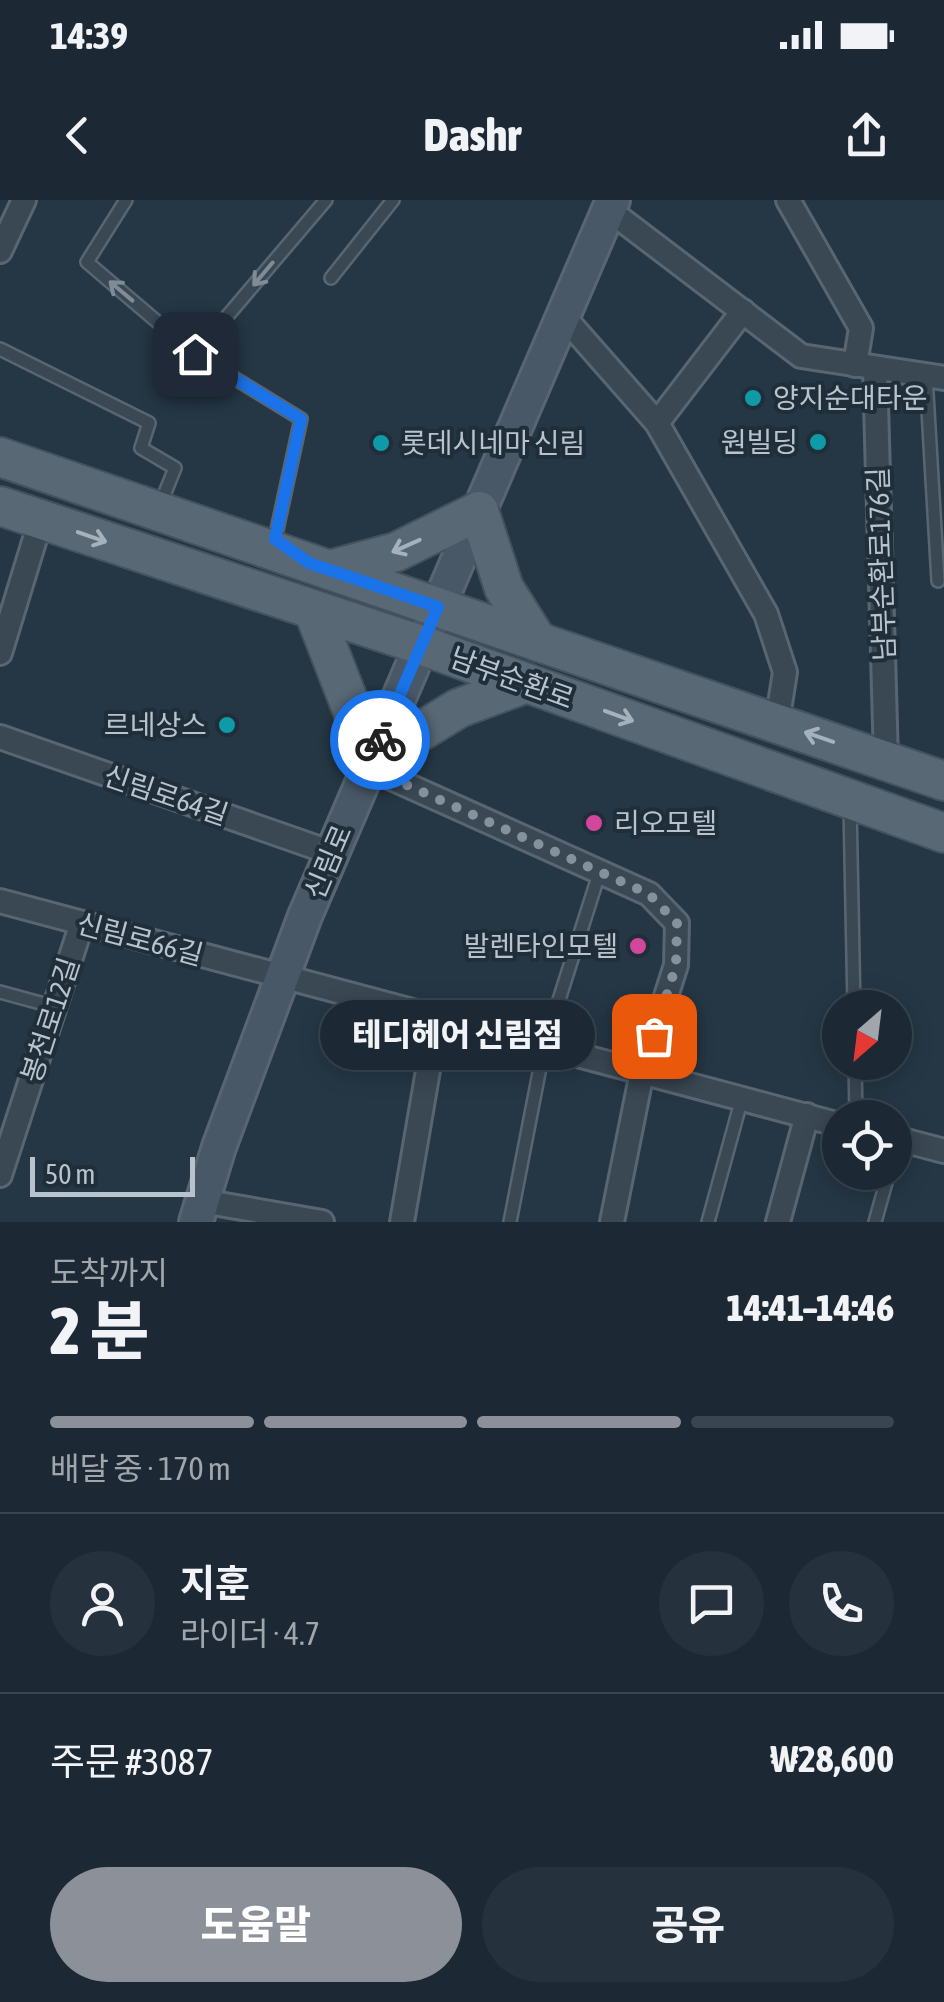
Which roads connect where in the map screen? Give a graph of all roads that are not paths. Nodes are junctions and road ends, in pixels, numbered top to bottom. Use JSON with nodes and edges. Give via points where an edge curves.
{"nodes":[{"id":1,"x":24,"y":200,"type":"edge"},
{"id":2,"x":126,"y":200,"type":"edge"},
{"id":3,"x":326,"y":200,"type":"edge"},
{"id":4,"x":393,"y":200,"type":"edge"},
{"id":5,"x":788,"y":200,"type":"edge"},
{"id":6,"x":611,"y":205,"type":"edge"},
{"id":7,"x":0,"y":252,"type":"edge"},
{"id":8,"x":332,"y":278,"type":"dead end"},
{"id":9,"x":743,"y":312,"type":"junction"},
{"id":10,"x":563,"y":316,"type":"junction"},
{"id":11,"x":0,"y":348,"type":"edge"},
{"id":12,"x":195,"y":354,"type":"junction"},
{"id":13,"x":865,"y":366,"type":"junction"},
{"id":14,"x":938,"y":381,"type":"edge"},
{"id":15,"x":657,"y":423,"type":"junction"},
{"id":16,"x":0,"y":445,"type":"edge"},
{"id":17,"x":0,"y":457,"type":"edge"},
{"id":18,"x":160,"y":505,"type":"junction"},
{"id":19,"x":0,"y":506,"type":"edge"},
{"id":20,"x":479,"y":511,"type":"junction"},
{"id":21,"x":41,"y":519,"type":"junction"},
{"id":22,"x":311,"y":562,"type":"junction"},
{"id":23,"x":938,"y":581,"type":"dead end"},
{"id":24,"x":438,"y":607,"type":"junction"},
{"id":25,"x":314,"y":612,"type":"junction"},
{"id":26,"x":538,"y":642,"type":"junction"},
{"id":27,"x":421,"y":645,"type":"junction"},
{"id":28,"x":0,"y":653,"type":"edge"},
{"id":29,"x":527,"y":683,"type":"junction"},
{"id":30,"x":776,"y":723,"type":"junction"},
{"id":31,"x":0,"y":738,"type":"edge"},
{"id":32,"x":886,"y":761,"type":"junction"},
{"id":33,"x":370,"y":764,"type":"junction"},
{"id":34,"x":944,"y":781,"type":"edge"},
{"id":35,"x":850,"y":801,"type":"junction"},
{"id":36,"x":944,"y":833,"type":"edge"},
{"id":37,"x":944,"y":841,"type":"edge"},
{"id":38,"x":332,"y":853,"type":"junction"},
{"id":39,"x":599,"y":874,"type":"junction"},
{"id":40,"x":0,"y":900,"type":"edge"},
{"id":41,"x":82,"y":923,"type":"junction"},
{"id":42,"x":280,"y":977,"type":"junction"},
{"id":43,"x":854,"y":990,"type":"edge"},
{"id":44,"x":0,"y":992,"type":"edge"},
{"id":45,"x":54,"y":1007,"type":"junction"},
{"id":46,"x":437,"y":1018,"type":"junction"},
{"id":47,"x":544,"y":1047,"type":"junction"},
{"id":48,"x":642,"y":1072,"type":"junction"},
{"id":49,"x":742,"y":1098,"type":"junction"},
{"id":50,"x":807,"y":1115,"type":"junction"},
{"id":51,"x":822,"y":1120,"type":"edge"},
{"id":52,"x":912,"y":1146,"type":"edge"},
{"id":53,"x":944,"y":1151,"type":"edge"},
{"id":54,"x":0,"y":1174,"type":"edge"},
{"id":55,"x":884,"y":1190,"type":"edge"},
{"id":56,"x":199,"y":1211,"type":"edge"},
{"id":57,"x":309,"y":1221,"type":"edge"},
{"id":58,"x":402,"y":1222,"type":"edge"},
{"id":59,"x":510,"y":1222,"type":"edge"},
{"id":60,"x":612,"y":1222,"type":"edge"},
{"id":61,"x":708,"y":1222,"type":"edge"},
{"id":62,"x":778,"y":1222,"type":"edge"},
{"id":63,"x":875,"y":1222,"type":"edge"}],
"edges":[{"from":1,"to":7,"type":"street"},
{"from":12,"to":2,"type":"lane","one_way":true,"via":[[87,262]]},
{"from":3,"to":12,"type":"lane","one_way":true},
{"from":4,"to":8,"type":"lane"},
{"from":5,"to":13,"type":"street","name":"남부순환로176길","via":[[861,328]]},
{"from":6,"to":9,"type":"street"},
{"from":6,"to":10,"type":"main road","name":"신림로"},
{"from":9,"to":13,"type":"street","via":[[801,356]]},
{"from":9,"to":15,"type":"street"},
{"from":10,"to":15,"type":"street"},
{"from":10,"to":20,"type":"main road","name":"신림로"},
{"from":11,"to":18,"type":"lane","via":[[150,423],[141,448],[176,468]]},
{"from":12,"to":22,"type":"lane","via":[[301,419],[275,539]]},
{"from":13,"to":14,"type":"street"},
{"from":13,"to":32,"type":"street","name":"남부순환로176길"},
{"from":14,"to":23,"type":"lane"},
{"from":15,"to":30,"type":"street","via":[[766,614],[785,672]]},
{"from":16,"to":18,"type":"street","name":"남부순환로"},
{"from":17,"to":22,"type":"main road","name":"남부순환로"},
{"from":18,"to":22,"type":"street","name":"남부순환로"},
{"from":19,"to":21,"type":"main road","name":"남부순환로"},
{"from":20,"to":22,"type":"main road","one_way":true,"via":[[396,552]]},
{"from":20,"to":24,"type":"main road","name":"신림로"},
{"from":20,"to":26,"type":"main road","via":[[504,588]]},
{"from":21,"to":25,"type":"main road","name":"남부순환로","one_way":true},
{"from":21,"to":28,"type":"street"},
{"from":22,"to":24,"type":"main road","name":"남부순환로"},
{"from":24,"to":26,"type":"main road","name":"남부순환로"},
{"from":24,"to":27,"type":"main road","name":"신림로"},
{"from":25,"to":27,"type":"main road","name":"남부순환로"},
{"from":25,"to":33,"type":"main road"},
{"from":26,"to":30,"type":"main road","name":"남부순환로"},
{"from":27,"to":29,"type":"main road","name":"남부순환로"},
{"from":27,"to":33,"type":"main road","name":"신림로"},
{"from":29,"to":33,"type":"main road","via":[[459,708]]},
{"from":29,"to":35,"type":"main road","name":"남부순환로","one_way":true},
{"from":32,"to":30,"type":"main road","name":"남부순환로","one_way":true},
{"from":31,"to":38,"type":"street","name":"신림로64길"},
{"from":32,"to":34,"type":"main road","name":"남부순환로"},
{"from":33,"to":38,"type":"main road","name":"신림로"},
{"from":33,"to":39,"type":"street"},
{"from":35,"to":36,"type":"main road","name":"남부순환로"},
{"from":35,"to":37,"type":"main road"},
{"from":35,"to":43,"type":"lane"},
{"from":38,"to":42,"type":"main road","name":"신림로"},
{"from":39,"to":47,"type":"lane"},
{"from":39,"to":48,"type":"street","via":[[649,894],[677,923],[676,965]]},
{"from":40,"to":41,"type":"street","name":"신림로66길"},
{"from":41,"to":42,"type":"street","name":"신림로66길"},
{"from":41,"to":45,"type":"street","name":"봉천로12길"},
{"from":42,"to":46,"type":"street","name":"신림로66길"},
{"from":42,"to":56,"type":"main road","name":"신림로"},
{"from":44,"to":45,"type":"lane"},
{"from":45,"to":54,"type":"street","name":"봉천로12길"},
{"from":46,"to":47,"type":"street","name":"신림로66길"},
{"from":46,"to":58,"type":"street"},
{"from":47,"to":48,"type":"street","name":"신림로66길"},
{"from":47,"to":59,"type":"lane"},
{"from":48,"to":49,"type":"street","name":"신림로66길"},
{"from":48,"to":60,"type":"street"},
{"from":49,"to":50,"type":"street","name":"신림로66길"},
{"from":49,"to":61,"type":"lane"},
{"from":50,"to":51,"type":"street","name":"신림로66길"},
{"from":50,"to":62,"type":"street"},
{"from":52,"to":53,"type":"street"},
{"from":55,"to":63,"type":"lane"},
{"from":56,"to":57,"type":"street","name":"신림로"}]}
